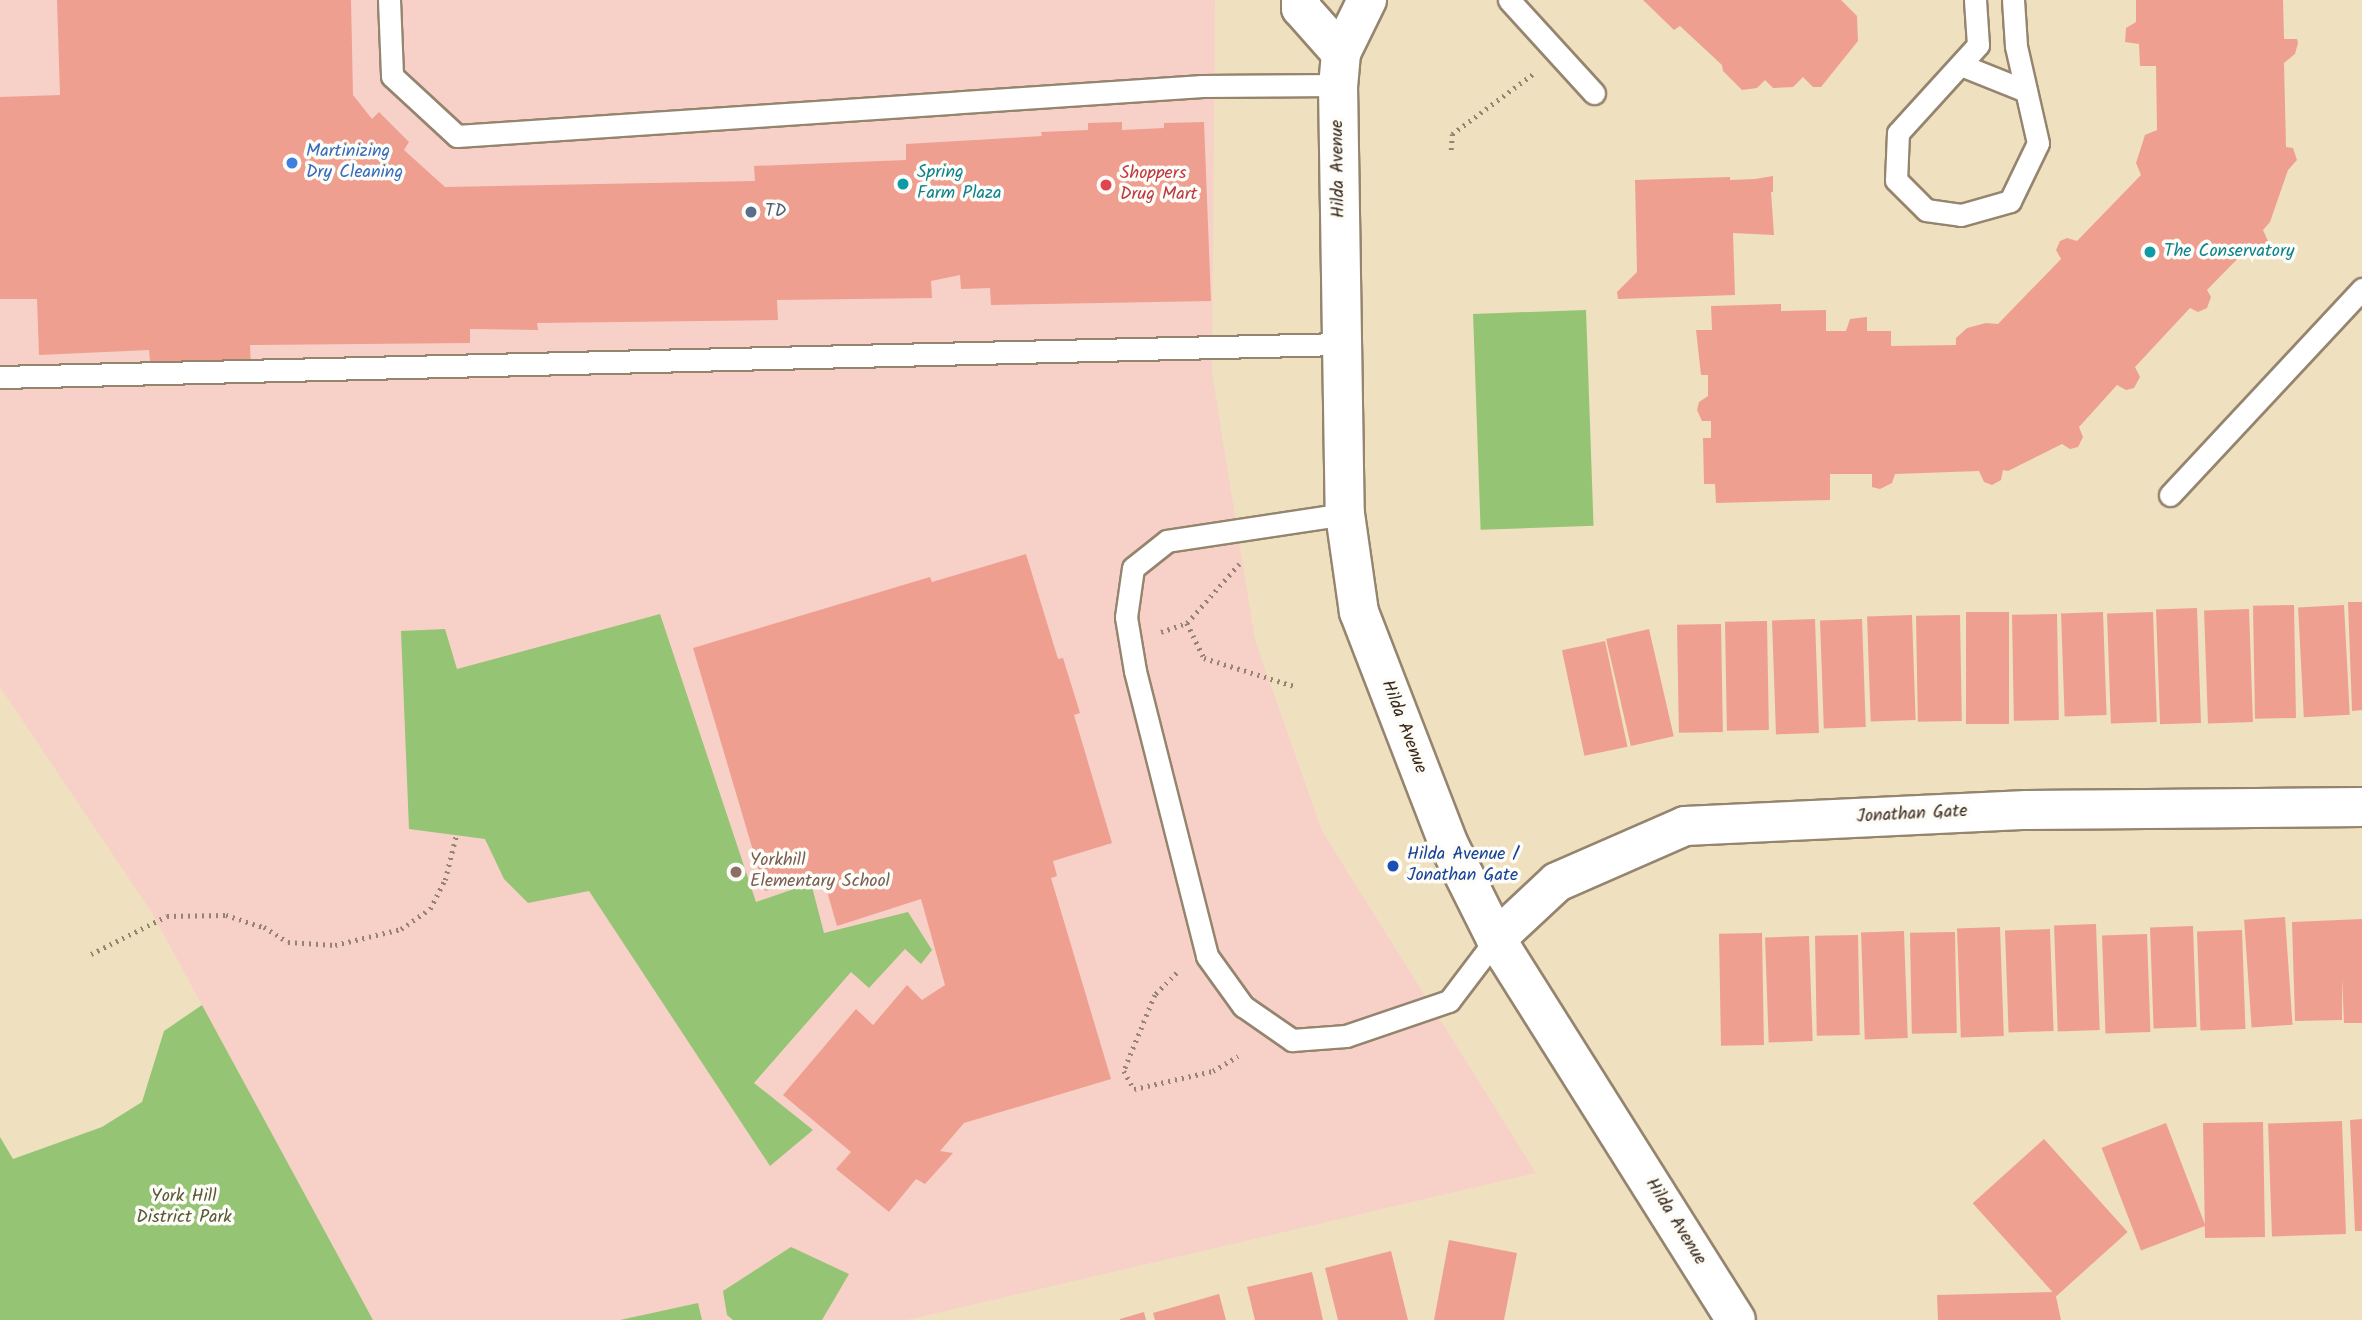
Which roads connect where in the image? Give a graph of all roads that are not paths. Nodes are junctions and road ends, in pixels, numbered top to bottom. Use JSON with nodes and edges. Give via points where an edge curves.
{"nodes":[{"id":1,"x":389,"y":0,"type":"edge"},
{"id":2,"x":1301,"y":0,"type":"edge"},
{"id":3,"x":1367,"y":0,"type":"edge"},
{"id":4,"x":1509,"y":0,"type":"edge"},
{"id":5,"x":1975,"y":0,"type":"edge"},
{"id":6,"x":2013,"y":0,"type":"edge"},
{"id":7,"x":1961,"y":65,"type":"junction"},
{"id":8,"x":1339,"y":69,"type":"junction"},
{"id":9,"x":2026,"y":91,"type":"junction"},
{"id":10,"x":1594,"y":93,"type":"dead end"},
{"id":11,"x":2362,"y":289,"type":"edge"},
{"id":12,"x":1342,"y":344,"type":"junction"},
{"id":13,"x":0,"y":377,"type":"edge"},
{"id":14,"x":2170,"y":495,"type":"dead end"},
{"id":15,"x":1345,"y":514,"type":"junction"},
{"id":16,"x":2362,"y":807,"type":"edge"},
{"id":17,"x":1496,"y":939,"type":"junction"},
{"id":18,"x":1736,"y":1320,"type":"edge"}],
"edges":[{"from":1,"to":8,"type":"lane","via":[[392,76],[457,136],[1202,86]]},
{"from":2,"to":8,"type":"street","via":[[1301,8]]},
{"from":3,"to":8,"type":"street","name":"Hilda Avenue"},
{"from":4,"to":10,"type":"lane"},
{"from":5,"to":7,"type":"lane","via":[[1978,45]]},
{"from":6,"to":9,"type":"lane","via":[[2016,46]]},
{"from":7,"to":9,"type":"lane"},
{"from":7,"to":9,"type":"lane","via":[[1898,133],[1896,180],[1926,210],[1961,215],[2010,201],[2038,143]]},
{"from":8,"to":12,"type":"street","name":"Hilda Avenue"},
{"from":11,"to":14,"type":"lane"},
{"from":12,"to":13,"type":"lane"},
{"from":12,"to":15,"type":"street","name":"Hilda Avenue"},
{"from":15,"to":17,"type":"street","name":"Hilda Avenue","via":[[1359,612],[1449,845]]},
{"from":15,"to":17,"type":"lane","via":[[1167,541],[1133,568],[1126,617],[1130,643],[1207,956],[1243,1006],[1292,1040],[1346,1036],[1449,1001]]},
{"from":16,"to":17,"type":"street","name":"Jonathan Gate","via":[[2027,810],[1685,826],[1557,883]]},
{"from":17,"to":18,"type":"street","name":"Hilda Avenue"}]}
